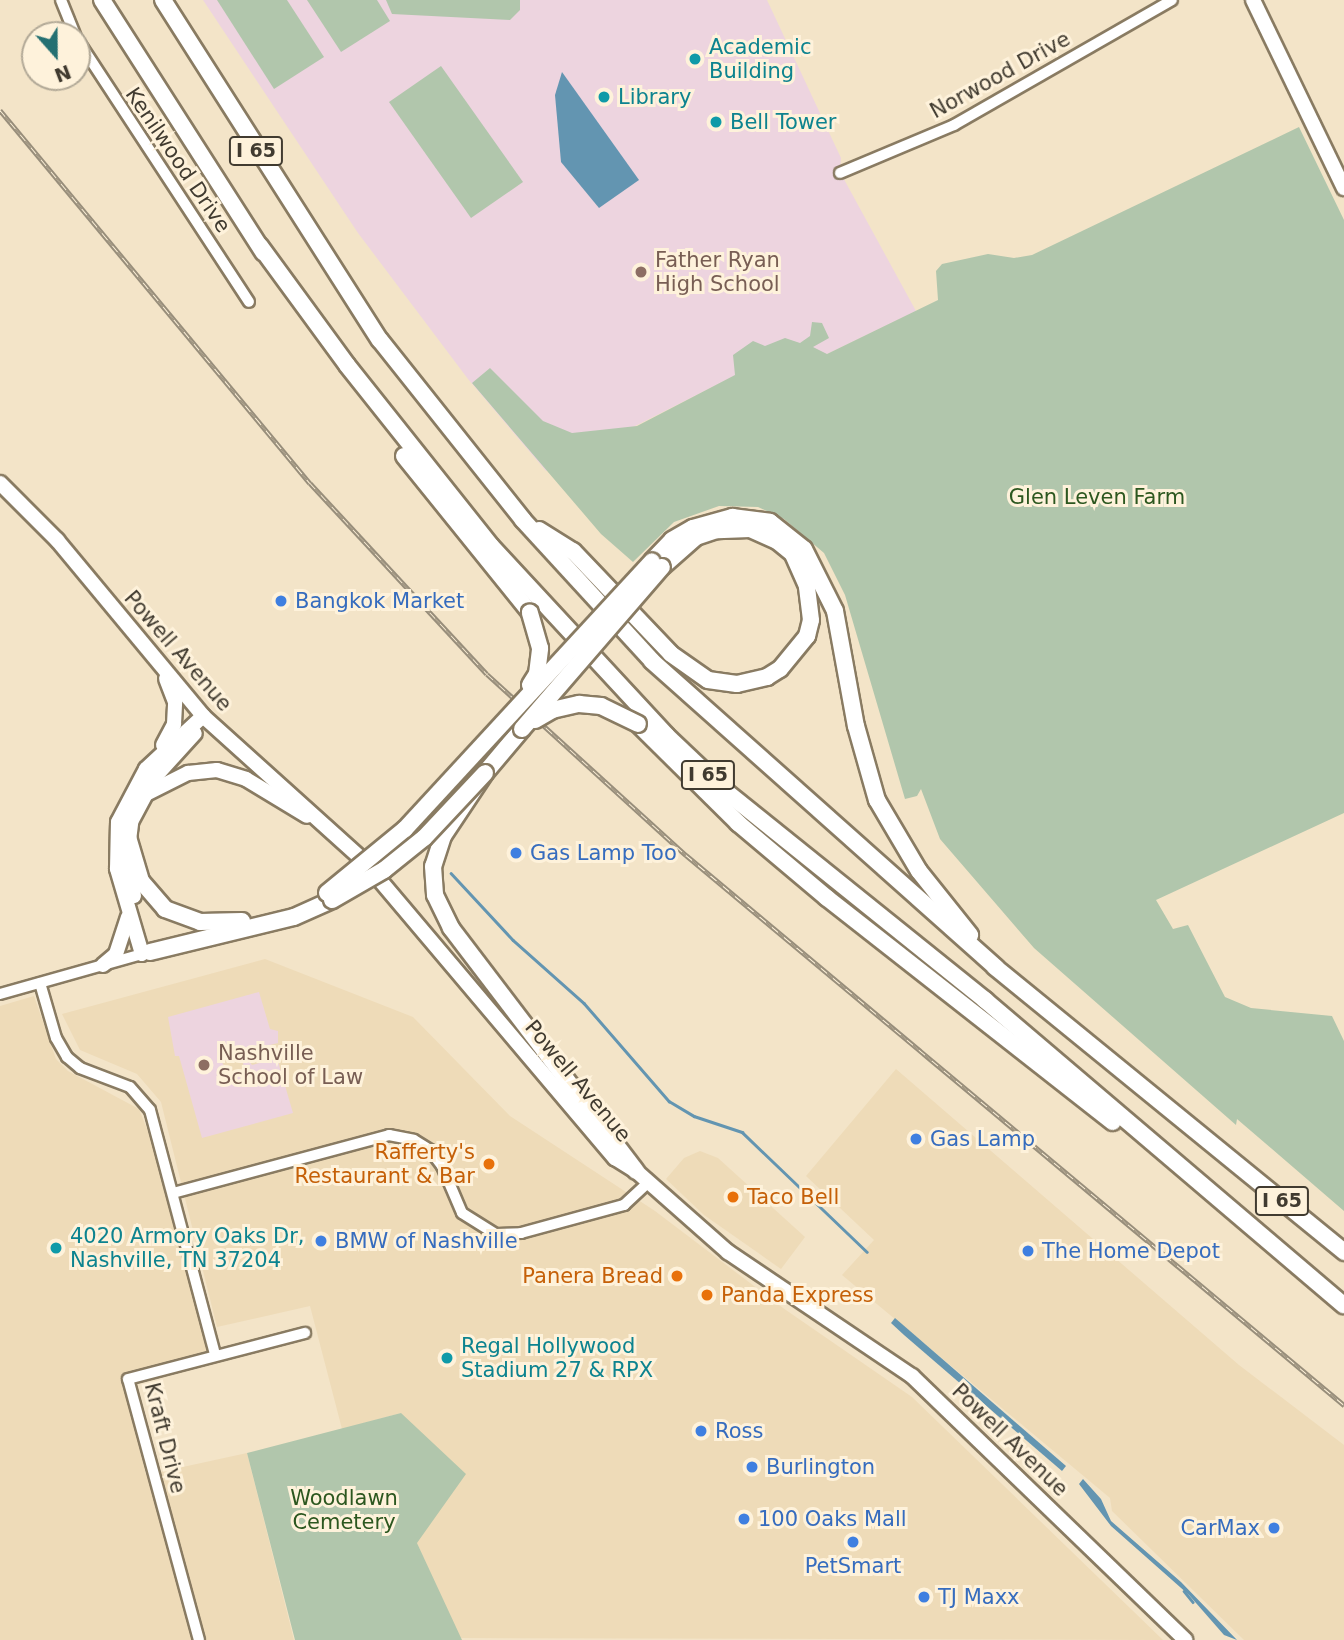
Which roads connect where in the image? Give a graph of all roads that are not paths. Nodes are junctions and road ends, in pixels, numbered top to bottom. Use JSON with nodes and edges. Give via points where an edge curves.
{"nodes":[{"id":1,"x":61,"y":0,"type":"edge"},
{"id":2,"x":102,"y":0,"type":"edge"},
{"id":3,"x":163,"y":0,"type":"edge"},
{"id":4,"x":1172,"y":0,"type":"edge"},
{"id":5,"x":1253,"y":0,"type":"edge"},
{"id":6,"x":70,"y":21,"type":"edge"},
{"id":7,"x":91,"y":60,"type":"edge"},
{"id":8,"x":840,"y":173,"type":"dead end"},
{"id":9,"x":1344,"y":188,"type":"edge"},
{"id":10,"x":260,"y":246,"type":"junction"},
{"id":11,"x":249,"y":302,"type":"dead end"},
{"id":12,"x":0,"y":483,"type":"edge"},
{"id":13,"x":523,"y":520,"type":"junction"},
{"id":14,"x":657,"y":564,"type":"junction"},
{"id":15,"x":160,"y":665,"type":"junction"},
{"id":16,"x":203,"y":716,"type":"junction"},
{"id":17,"x":508,"y":716,"type":"junction"},
{"id":18,"x":522,"y":729,"type":"junction"},
{"id":19,"x":156,"y":757,"type":"junction"},
{"id":20,"x":485,"y":773,"type":"junction"},
{"id":21,"x":146,"y":794,"type":"junction"},
{"id":22,"x":338,"y":835,"type":"junction"},
{"id":23,"x":128,"y":837,"type":"junction"},
{"id":24,"x":329,"y":897,"type":"junction"},
{"id":25,"x":129,"y":912,"type":"junction"},
{"id":26,"x":242,"y":921,"type":"junction"},
{"id":27,"x":146,"y":953,"type":"junction"},
{"id":28,"x":103,"y":965,"type":"junction"},
{"id":29,"x":995,"y":967,"type":"junction"},
{"id":30,"x":40,"y":984,"type":"junction"},
{"id":31,"x":0,"y":995,"type":"edge"},
{"id":32,"x":636,"y":1171,"type":"junction"},
{"id":33,"x":649,"y":1182,"type":"junction"},
{"id":34,"x":173,"y":1193,"type":"junction"},
{"id":35,"x":1242,"y":1219,"type":"junction"},
{"id":36,"x":1344,"y":1252,"type":"edge"},
{"id":37,"x":1344,"y":1306,"type":"edge"},
{"id":38,"x":305,"y":1333,"type":"dead end"},
{"id":39,"x":215,"y":1354,"type":"junction"},
{"id":40,"x":199,"y":1640,"type":"edge"},
{"id":41,"x":1185,"y":1640,"type":"edge"}],
"edges":[{"from":1,"to":6,"type":"street","name":"Kenilwood Drive"},
{"from":2,"to":10,"type":"highway","number":"I 65"},
{"from":3,"to":13,"type":"highway","number":"I 65","via":[[351,301]]},
{"from":4,"to":8,"type":"street","name":"Norwood Drive","via":[[954,125]]},
{"from":5,"to":9,"type":"main road"},
{"from":7,"to":11,"type":"street","name":"Kenilwood Drive"},
{"from":10,"to":17,"type":"highway","bridge":true,"via":[[353,390],[530,612],[540,648],[537,674]]},
{"from":10,"to":35,"type":"highway","number":"I 65","via":[[396,429],[491,546],[667,736],[724,790],[985,1000]]},
{"from":12,"to":15,"type":"main road","name":"Powell Avenue","via":[[57,540]]},
{"from":13,"to":14,"type":"highway","via":[[573,551],[671,653],[708,680],[737,684],[767,677],[780,669],[807,636],[811,620],[807,586],[792,553],[777,541],[750,530],[717,530],[696,537]]},
{"from":13,"to":29,"type":"highway","number":"I 65","via":[[652,661]]},
{"from":14,"to":17,"type":"highway","bridge":true},
{"from":14,"to":18,"type":"highway","bridge":true},
{"from":14,"to":29,"type":"highway","via":[[672,540],[693,528],[732,517],[770,522],[804,549],[835,611],[856,726],[877,800],[919,871]]},
{"from":15,"to":16,"type":"main road","name":"Powell Avenue"},
{"from":15,"to":19,"type":"main road","via":[[175,702],[174,724]]},
{"from":16,"to":19,"type":"main road"},
{"from":16,"to":21,"type":"main road","via":[[201,726],[155,777]]},
{"from":16,"to":22,"type":"main road","name":"Powell Avenue"},
{"from":17,"to":24,"type":"highway","bridge":true,"via":[[405,829]]},
{"from":18,"to":20,"type":"highway"},
{"from":18,"to":35,"type":"highway","bridge":true,"via":[[552,710],[579,704],[601,706],[638,724],[738,823],[827,898],[1004,1040]]},
{"from":19,"to":25,"type":"main road","via":[[127,799],[116,833],[117,869]]},
{"from":20,"to":24,"type":"highway","bridge":true,"via":[[424,838],[384,870]]},
{"from":20,"to":32,"type":"highway","bridge":true,"via":[[440,844],[433,866],[435,895],[451,928]]},
{"from":21,"to":22,"type":"main road","via":[[188,773],[225,771]]},
{"from":21,"to":23,"type":"main road"},
{"from":22,"to":32,"type":"main road","name":"Powell Avenue","via":[[615,1158]]},
{"from":23,"to":26,"type":"highway","via":[[141,881],[165,909],[200,922]]},
{"from":23,"to":27,"type":"main road","via":[[129,873]]},
{"from":24,"to":26,"type":"highway"},
{"from":24,"to":27,"type":"highway","via":[[294,917]]},
{"from":25,"to":27,"type":"main road"},
{"from":25,"to":28,"type":"main road","via":[[125,936],[116,954]]},
{"from":26,"to":27,"type":"highway"},
{"from":27,"to":28,"type":"street"},
{"from":28,"to":30,"type":"street"},
{"from":29,"to":36,"type":"highway","number":"I 65"},
{"from":30,"to":31,"type":"street"},
{"from":30,"to":34,"type":"street","via":[[56,1038],[67,1057],[85,1070],[130,1087],[147,1105]]},
{"from":32,"to":33,"type":"main road","name":"Powell Avenue"},
{"from":33,"to":34,"type":"street","via":[[624,1205],[521,1233],[496,1234],[462,1213],[430,1150],[414,1140],[390,1135]]},
{"from":33,"to":41,"type":"main road","name":"Powell Avenue","via":[[728,1252],[912,1376]]},
{"from":34,"to":39,"type":"street"},
{"from":35,"to":37,"type":"highway","number":"I 65"},
{"from":38,"to":39,"type":"street","name":"Kraft Drive"},
{"from":39,"to":40,"type":"street","name":"Kraft Drive","via":[[128,1380]]}]}
